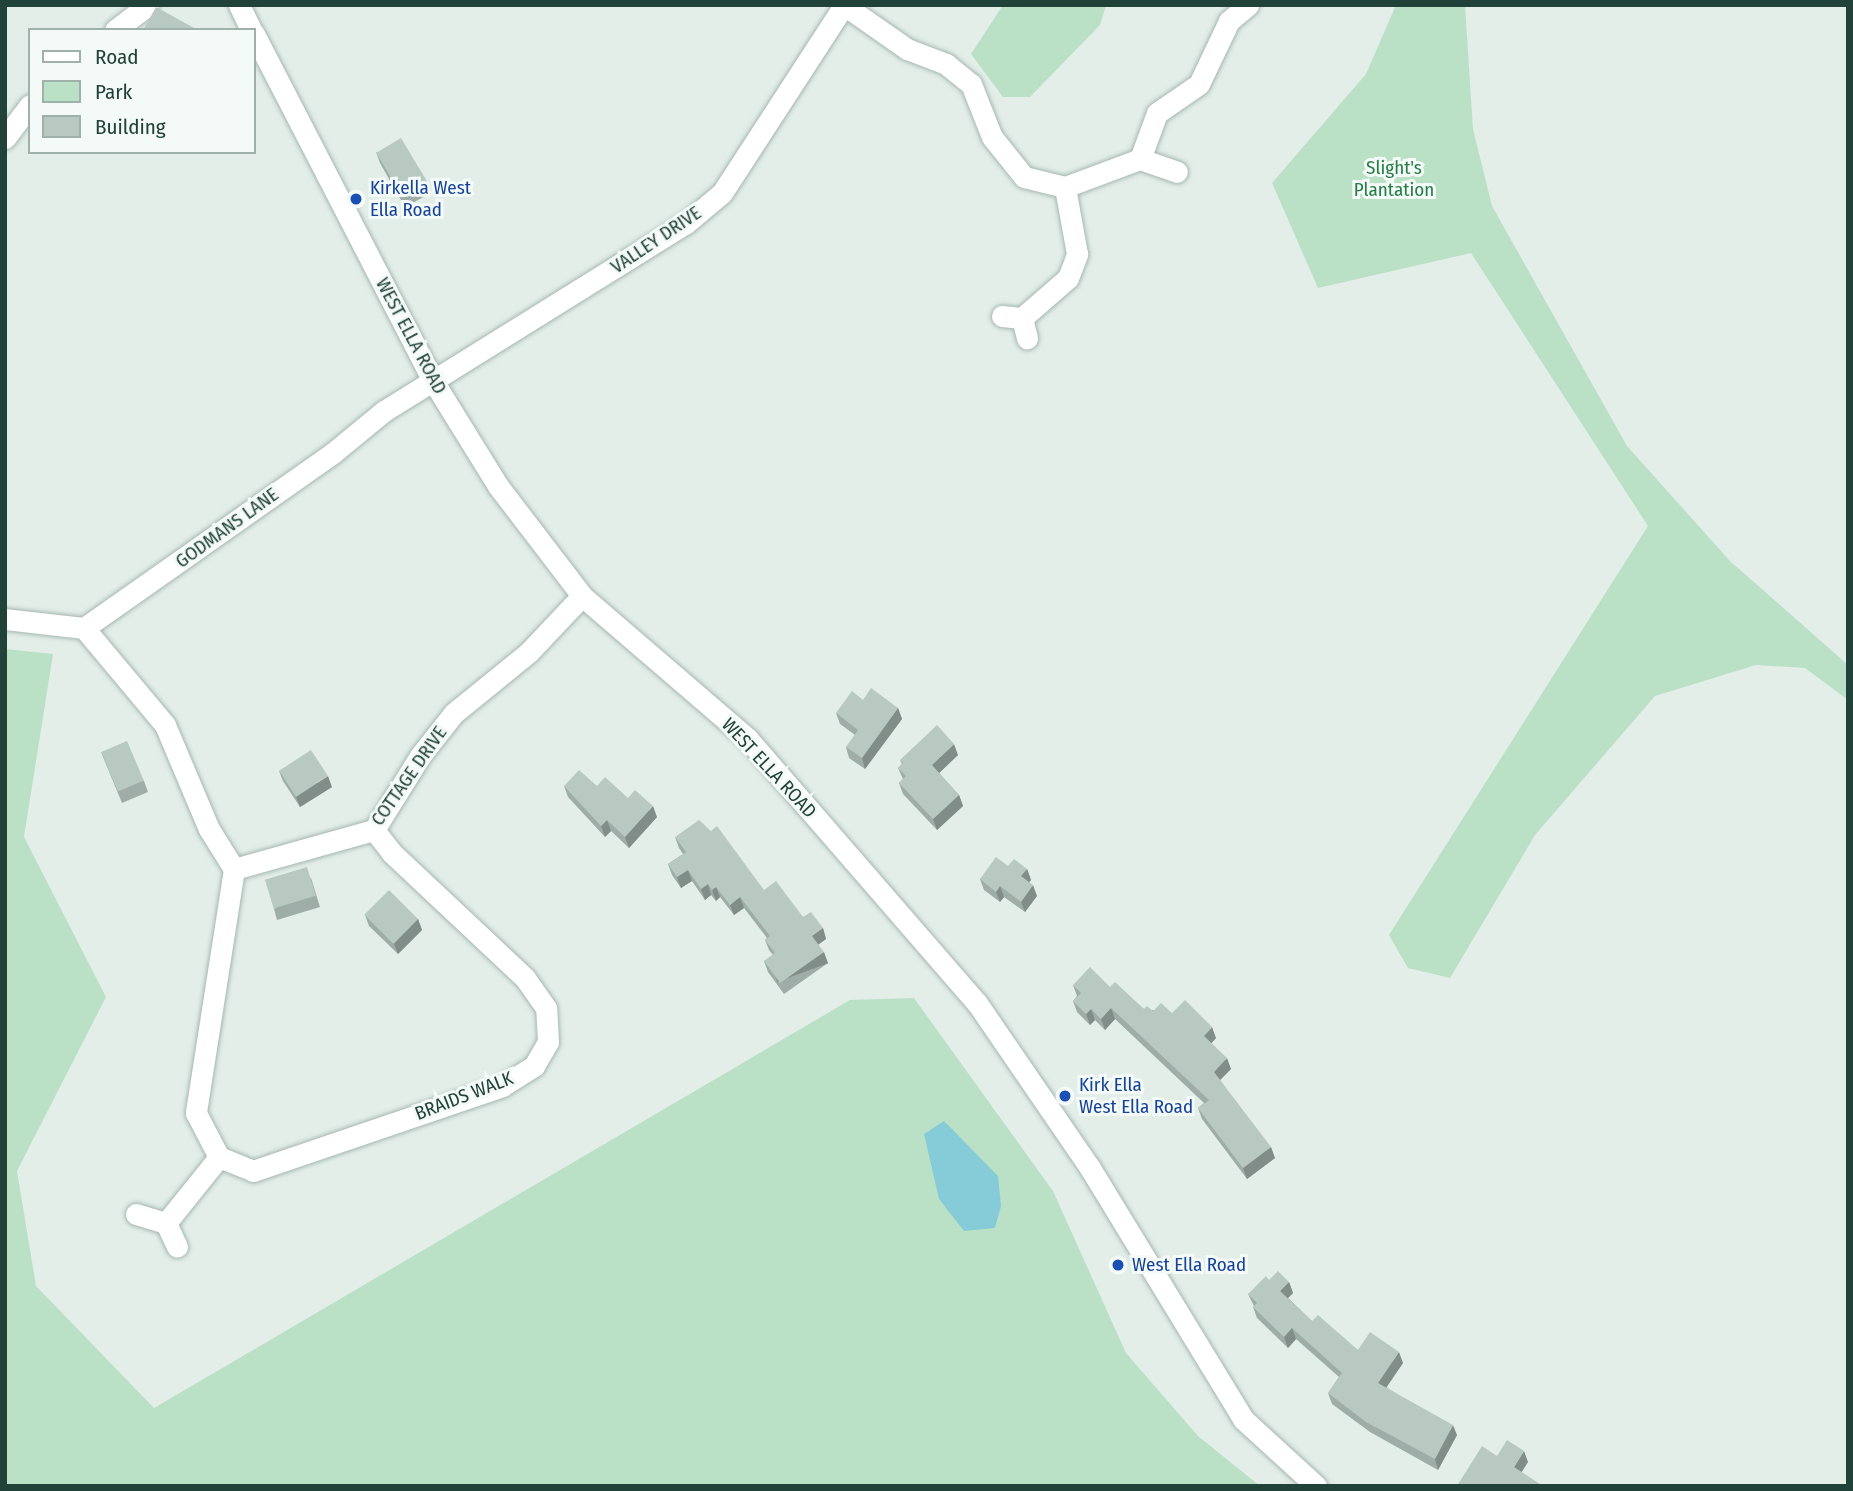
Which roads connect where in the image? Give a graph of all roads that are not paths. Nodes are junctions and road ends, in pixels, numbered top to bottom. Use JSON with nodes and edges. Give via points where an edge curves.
{"nodes":[{"id":1,"x":148,"y":5,"type":"edge"},
{"id":2,"x":239,"y":5,"type":"edge"},
{"id":3,"x":844,"y":5,"type":"edge"},
{"id":4,"x":1248,"y":5,"type":"edge"},
{"id":5,"x":118,"y":28,"type":"edge"},
{"id":6,"x":251,"y":28,"type":"edge"},
{"id":7,"x":256,"y":38,"type":"edge"},
{"id":8,"x":28,"y":108,"type":"edge"},
{"id":9,"x":5,"y":138,"type":"edge"},
{"id":10,"x":1140,"y":159,"type":"junction"},
{"id":11,"x":1177,"y":172,"type":"dead end"},
{"id":12,"x":1065,"y":187,"type":"junction"},
{"id":13,"x":1017,"y":324,"type":"dead end"},
{"id":14,"x":433,"y":381,"type":"junction"},
{"id":15,"x":582,"y":596,"type":"junction"},
{"id":16,"x":5,"y":620,"type":"edge"},
{"id":17,"x":84,"y":628,"type":"junction"},
{"id":18,"x":374,"y":830,"type":"junction"},
{"id":19,"x":234,"y":869,"type":"junction"},
{"id":20,"x":219,"y":1157,"type":"junction"},
{"id":21,"x":136,"y":1214,"type":"dead end"},
{"id":22,"x":166,"y":1223,"type":"junction"},
{"id":23,"x":177,"y":1247,"type":"dead end"},
{"id":24,"x":1316,"y":1486,"type":"edge"}],
"edges":[{"from":1,"to":5,"type":"street"},
{"from":2,"to":6,"type":"street","name":"WEST ELLA ROAD"},
{"from":3,"to":12,"type":"street","via":[[907,49],[946,64],[963,77],[971,84],[992,137],[1024,177]]},
{"from":3,"to":14,"type":"street","name":"VALLEY DRIVE","via":[[722,193],[685,224]]},
{"from":4,"to":10,"type":"street","via":[[1229,21],[1199,84],[1157,113]]},
{"from":7,"to":14,"type":"street","name":"WEST ELLA ROAD"},
{"from":8,"to":9,"type":"street"},
{"from":10,"to":11,"type":"street"},
{"from":10,"to":12,"type":"street"},
{"from":12,"to":13,"type":"street","via":[[1077,254],[1068,278]]},
{"from":14,"to":15,"type":"street","name":"WEST ELLA ROAD","via":[[498,486]]},
{"from":14,"to":17,"type":"street","name":"GODMANS LANE","via":[[384,411],[333,453]]},
{"from":15,"to":18,"type":"street","name":"COTTAGE DRIVE","via":[[529,652],[454,713],[420,756]]},
{"from":15,"to":24,"type":"street","name":"WEST ELLA ROAD","via":[[748,739],[977,1003],[1090,1168],[1243,1419]]},
{"from":16,"to":17,"type":"street"},
{"from":17,"to":19,"type":"street","via":[[165,725],[209,829]]},
{"from":18,"to":19,"type":"street","name":"COTTAGE DRIVE"},
{"from":18,"to":20,"type":"street","name":"BRAIDS WALK","via":[[392,853],[525,978],[546,1008],[548,1042],[534,1066],[502,1086],[253,1171]]},
{"from":19,"to":20,"type":"street","via":[[196,1113]]},
{"from":20,"to":22,"type":"street"},
{"from":21,"to":22,"type":"street"},
{"from":22,"to":23,"type":"street"}]}
